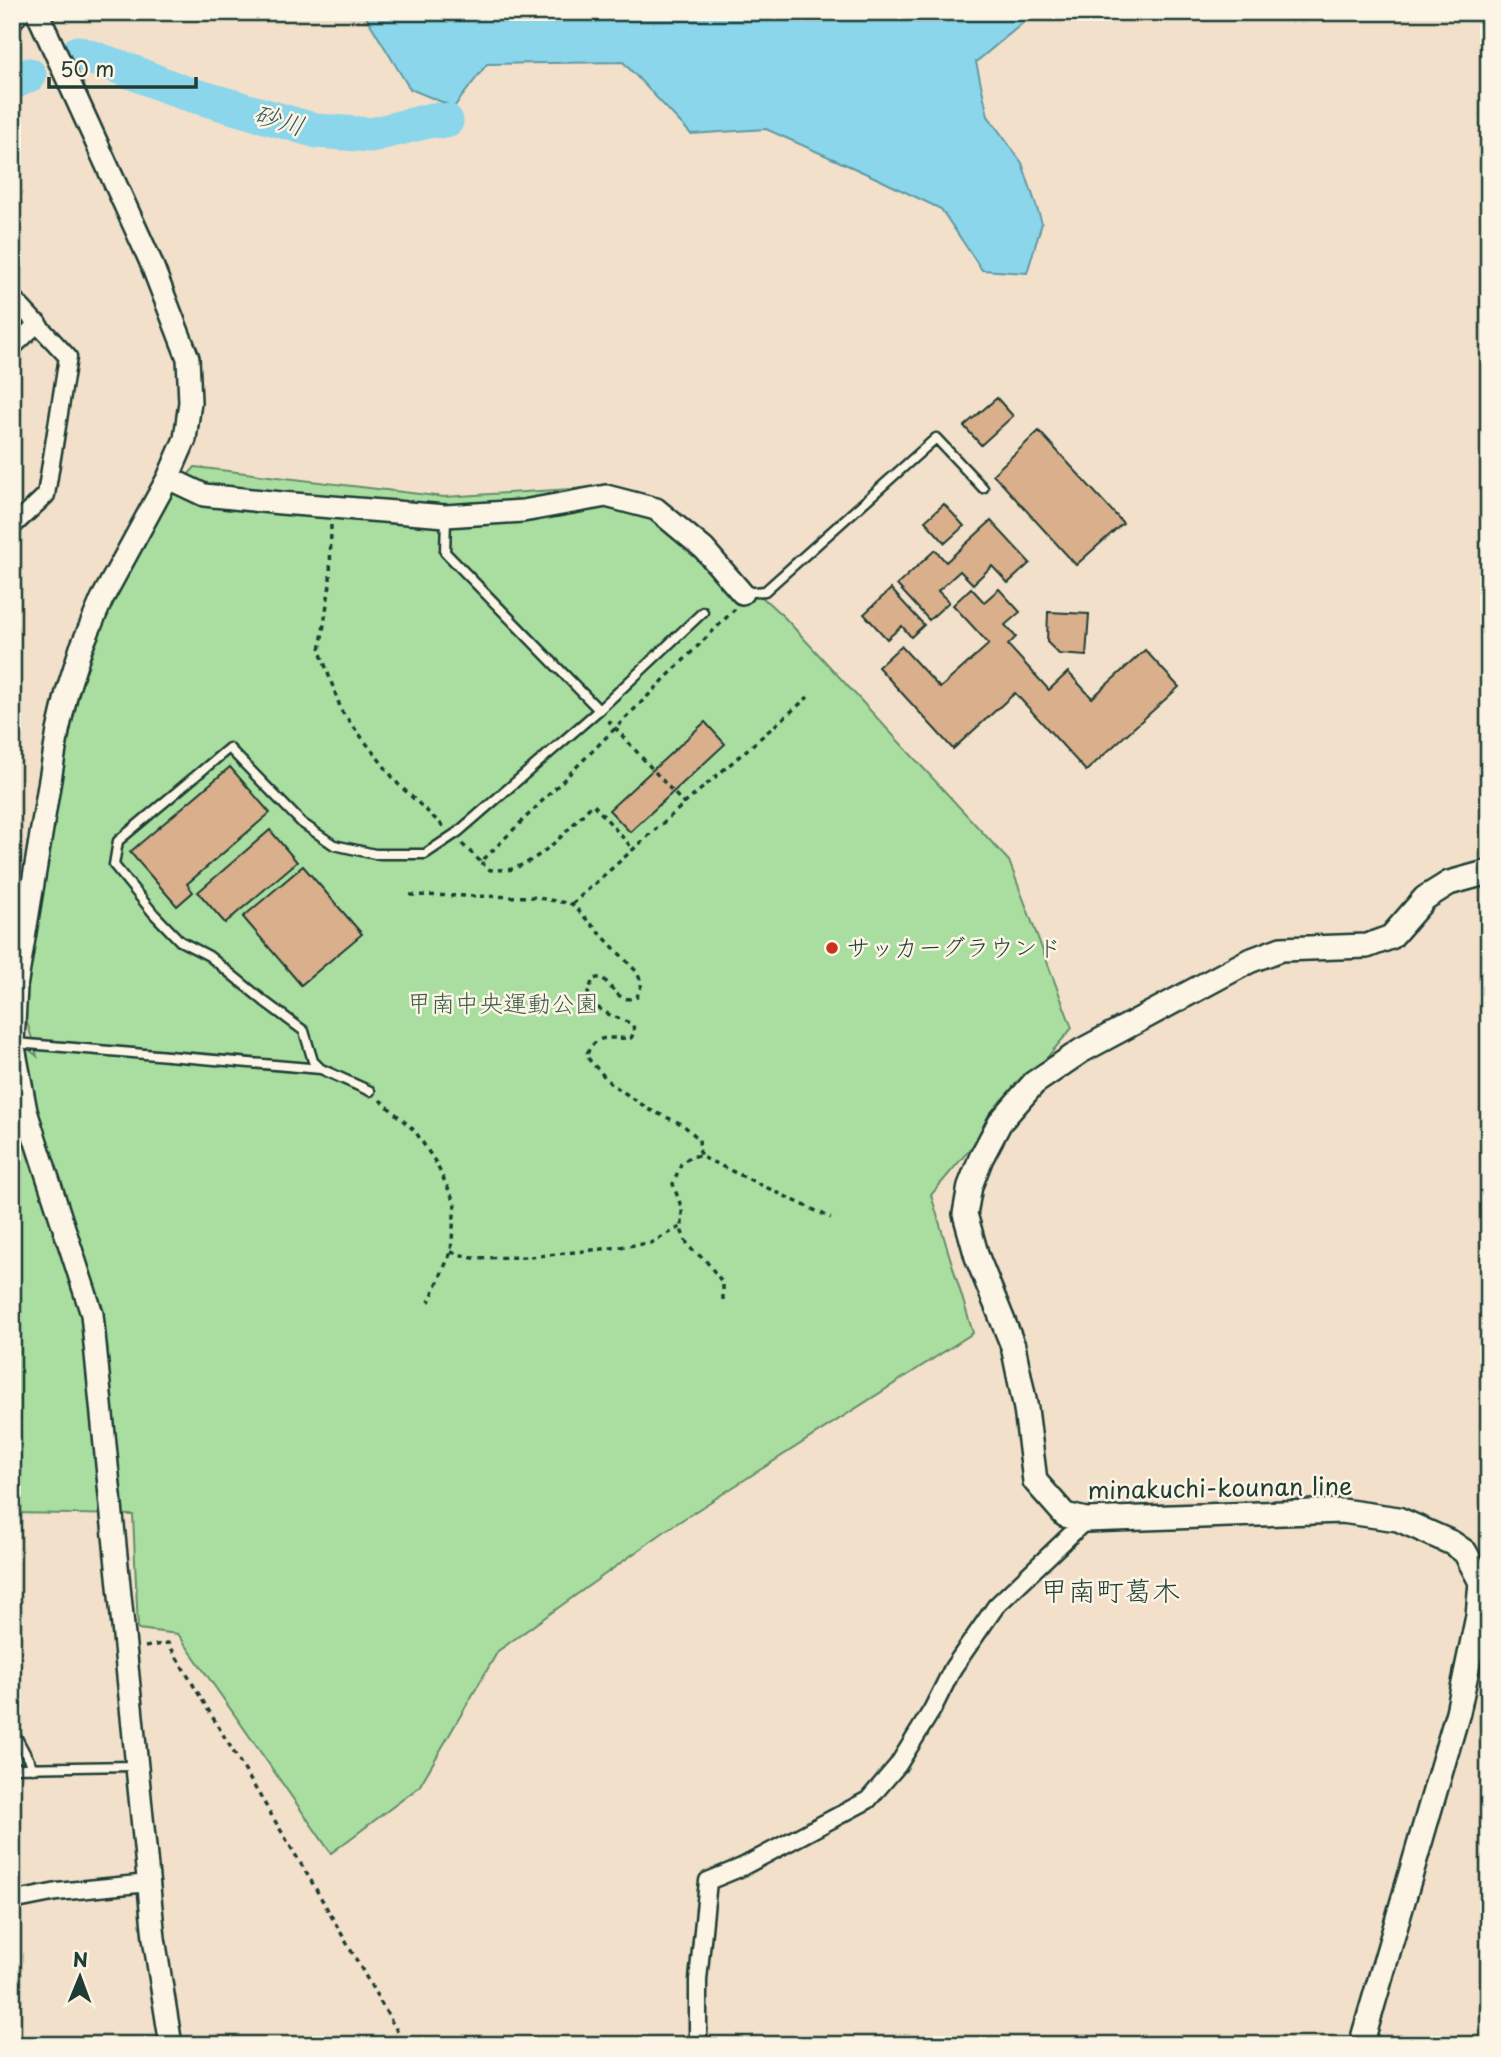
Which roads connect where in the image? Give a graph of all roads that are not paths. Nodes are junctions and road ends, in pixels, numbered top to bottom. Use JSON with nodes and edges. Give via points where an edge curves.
{"nodes":[{"id":1,"x":22,"y":12,"type":"edge"},
{"id":2,"x":37,"y":12,"type":"edge"},
{"id":3,"x":12,"y":23,"type":"edge"},
{"id":4,"x":12,"y":297,"type":"edge"},
{"id":5,"x":38,"y":323,"type":"junction"},
{"id":6,"x":12,"y":348,"type":"edge"},
{"id":7,"x":167,"y":478,"type":"junction"},
{"id":8,"x":983,"y":488,"type":"dead end"},
{"id":9,"x":446,"y":516,"type":"junction"},
{"id":10,"x":12,"y":527,"type":"edge"},
{"id":11,"x":741,"y":599,"type":"joint"},
{"id":12,"x":703,"y":612,"type":"dead end"},
{"id":13,"x":599,"y":710,"type":"junction"},
{"id":14,"x":1489,"y":872,"type":"edge"},
{"id":15,"x":14,"y":999,"type":"edge"},
{"id":16,"x":13,"y":1042,"type":"edge"},
{"id":17,"x":321,"y":1069,"type":"junction"},
{"id":18,"x":370,"y":1091,"type":"road end"},
{"id":19,"x":1086,"y":1520,"type":"junction"},
{"id":20,"x":12,"y":1738,"type":"edge"},
{"id":21,"x":137,"y":1766,"type":"junction"},
{"id":22,"x":12,"y":1768,"type":"edge"},
{"id":23,"x":33,"y":1768,"type":"junction"},
{"id":24,"x":149,"y":1883,"type":"junction"},
{"id":25,"x":12,"y":1901,"type":"edge"},
{"id":26,"x":171,"y":2045,"type":"edge"},
{"id":27,"x":698,"y":2045,"type":"edge"},
{"id":28,"x":1361,"y":2045,"type":"edge"}],
"edges":[{"from":1,"to":3,"type":"street"},
{"from":2,"to":7,"type":"street","via":[[188,358],[190,402],[185,439]]},
{"from":4,"to":5,"type":"street"},
{"from":5,"to":6,"type":"street"},
{"from":5,"to":10,"type":"street","via":[[68,357],[46,495]]},
{"from":7,"to":9,"type":"street","via":[[204,495]]},
{"from":7,"to":15,"type":"street","via":[[102,599],[66,692]]},
{"from":8,"to":11,"type":"lane","via":[[936,438],[765,591]]},
{"from":9,"to":11,"type":"street","via":[[523,511],[606,496],[656,509],[704,549]]},
{"from":9,"to":13,"type":"lane","via":[[445,552]]},
{"from":12,"to":13,"type":"lane"},
{"from":13,"to":17,"type":"lane","via":[[458,832],[425,854],[375,854],[334,845],[302,823],[229,748],[118,841],[114,865],[154,914],[180,941],[209,956],[304,1031],[313,1061]]},
{"from":14,"to":19,"type":"main road","name":"minakuchi-kounan line","via":[[1449,883],[1425,898],[1391,937],[1367,946],[1281,949],[1249,961],[1081,1051],[1034,1083],[1000,1122],[970,1186],[965,1214],[1013,1346],[1035,1481],[1065,1515]]},
{"from":15,"to":16,"type":"street"},
{"from":16,"to":17,"type":"lane"},
{"from":16,"to":21,"type":"street","via":[[26,1111],[92,1314]]},
{"from":17,"to":18,"type":"lane"},
{"from":19,"to":27,"type":"street","via":[[996,1606],[953,1668],[898,1765],[868,1800],[708,1881],[698,1980]]},
{"from":19,"to":28,"type":"main road","name":"minakuchi-kounan line","via":[[1342,1511],[1398,1519],[1465,1552],[1481,1582],[1458,1712]]},
{"from":20,"to":23,"type":"lane","via":[[17,1738]]},
{"from":21,"to":23,"type":"lane"},
{"from":21,"to":24,"type":"street"},
{"from":22,"to":23,"type":"lane"},
{"from":24,"to":25,"type":"street"},
{"from":24,"to":26,"type":"street"}]}
